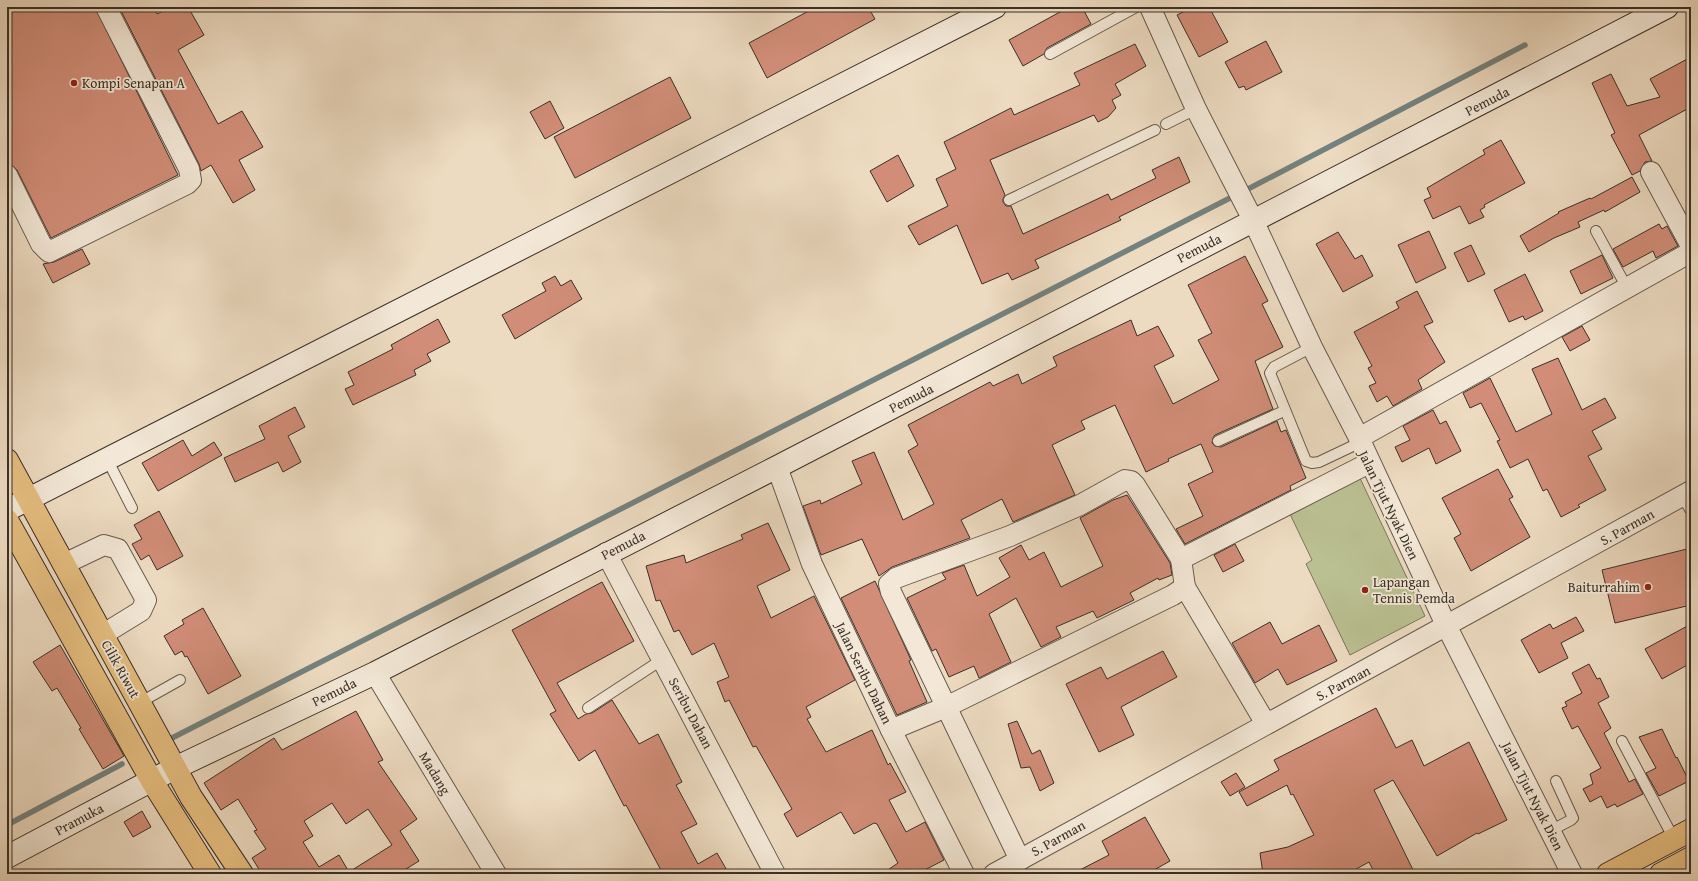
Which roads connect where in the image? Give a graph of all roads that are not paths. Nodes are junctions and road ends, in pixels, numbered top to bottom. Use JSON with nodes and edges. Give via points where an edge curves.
{"nodes":[{"id":1,"x":106,"y":7,"type":"edge"},
{"id":2,"x":995,"y":7,"type":"edge"},
{"id":3,"x":1136,"y":7,"type":"edge"},
{"id":4,"x":1150,"y":7,"type":"edge"},
{"id":5,"x":1667,"y":7,"type":"edge"},
{"id":6,"x":1050,"y":54,"type":"dead end"},
{"id":7,"x":1196,"y":109,"type":"junction"},
{"id":8,"x":1166,"y":124,"type":"dead end"},
{"id":9,"x":1155,"y":130,"type":"dead end"},
{"id":10,"x":1651,"y":172,"type":"dead end"},
{"id":11,"x":7,"y":174,"type":"edge"},
{"id":12,"x":12,"y":198,"type":"edge"},
{"id":13,"x":1009,"y":200,"type":"dead end"},
{"id":14,"x":1253,"y":220,"type":"junction"},
{"id":15,"x":1596,"y":231,"type":"dead end"},
{"id":16,"x":1691,"y":246,"type":"edge"},
{"id":17,"x":1691,"y":252,"type":"edge"},
{"id":18,"x":1627,"y":288,"type":"junction"},
{"id":19,"x":1312,"y":348,"type":"junction"},
{"id":20,"x":1284,"y":412,"type":"junction"},
{"id":21,"x":1218,"y":441,"type":"dead end"},
{"id":22,"x":1359,"y":441,"type":"junction"},
{"id":23,"x":107,"y":459,"type":"junction"},
{"id":24,"x":7,"y":460,"type":"edge"},
{"id":25,"x":1369,"y":463,"type":"junction"},
{"id":26,"x":777,"y":467,"type":"junction"},
{"id":27,"x":28,"y":499,"type":"junction"},
{"id":28,"x":1688,"y":499,"type":"edge"},
{"id":29,"x":132,"y":508,"type":"dead end"},
{"id":30,"x":7,"y":510,"type":"edge"},
{"id":31,"x":7,"y":520,"type":"edge"},
{"id":32,"x":606,"y":553,"type":"junction"},
{"id":33,"x":1181,"y":559,"type":"junction"},
{"id":34,"x":64,"y":564,"type":"junction"},
{"id":35,"x":1185,"y":587,"type":"junction"},
{"id":36,"x":1447,"y":626,"type":"junction"},
{"id":37,"x":102,"y":635,"type":"junction"},
{"id":38,"x":662,"y":660,"type":"junction"},
{"id":39,"x":375,"y":673,"type":"junction"},
{"id":40,"x":180,"y":680,"type":"dead end"},
{"id":41,"x":140,"y":702,"type":"junction"},
{"id":42,"x":588,"y":708,"type":"dead end"},
{"id":43,"x":946,"y":708,"type":"junction"},
{"id":44,"x":1266,"y":724,"type":"junction"},
{"id":45,"x":891,"y":730,"type":"junction"},
{"id":46,"x":1622,"y":741,"type":"dead end"},
{"id":47,"x":175,"y":768,"type":"junction"},
{"id":48,"x":152,"y":781,"type":"junction"},
{"id":49,"x":1556,"y":781,"type":"dead end"},
{"id":50,"x":1550,"y":831,"type":"junction"},
{"id":51,"x":1683,"y":835,"type":"edge"},
{"id":52,"x":7,"y":857,"type":"edge"},
{"id":53,"x":1691,"y":858,"type":"edge"},
{"id":54,"x":1020,"y":860,"type":"junction"},
{"id":55,"x":210,"y":874,"type":"edge"},
{"id":56,"x":242,"y":874,"type":"edge"},
{"id":57,"x":496,"y":874,"type":"edge"},
{"id":58,"x":775,"y":874,"type":"edge"},
{"id":59,"x":964,"y":874,"type":"edge"},
{"id":60,"x":994,"y":874,"type":"edge"},
{"id":61,"x":1572,"y":874,"type":"edge"},
{"id":62,"x":1608,"y":874,"type":"edge"},
{"id":63,"x":1661,"y":874,"type":"edge"}],
"edges":[{"from":1,"to":12,"type":"street","via":[[189,169],[191,180],[115,221],[49,252],[41,244]]},
{"from":2,"to":23,"type":"street"},
{"from":3,"to":6,"type":"lane"},
{"from":4,"to":7,"type":"street","name":"Jalan Tjut Nyak Dien"},
{"from":5,"to":14,"type":"street","name":"Pemuda"},
{"from":7,"to":8,"type":"lane"},
{"from":7,"to":14,"type":"street","name":"Jalan Tjut Nyak Dien"},
{"from":9,"to":13,"type":"lane"},
{"from":10,"to":16,"type":"street"},
{"from":11,"to":12,"type":"street"},
{"from":14,"to":19,"type":"street","name":"Jalan Tjut Nyak Dien"},
{"from":14,"to":26,"type":"street","name":"Pemuda"},
{"from":15,"to":18,"type":"lane"},
{"from":17,"to":18,"type":"street"},
{"from":18,"to":22,"type":"street"},
{"from":19,"to":20,"type":"lane","via":[[1274,367],[1270,373]]},
{"from":19,"to":22,"type":"street","name":"Jalan Tjut Nyak Dien"},
{"from":20,"to":21,"type":"lane"},
{"from":20,"to":22,"type":"lane","via":[[1306,461],[1319,462]]},
{"from":22,"to":25,"type":"street","name":"Jalan Tjut Nyak Dien"},
{"from":23,"to":27,"type":"street"},
{"from":23,"to":29,"type":"lane"},
{"from":24,"to":27,"type":"main road","name":"Cilik Riwut"},
{"from":25,"to":33,"type":"street"},
{"from":25,"to":36,"type":"street","name":"Jalan Tjut Nyak Dien"},
{"from":26,"to":32,"type":"street","name":"Pemuda"},
{"from":26,"to":45,"type":"street","name":"Jalan Seribu Dahan","via":[[812,564]]},
{"from":27,"to":30,"type":"street"},
{"from":27,"to":34,"type":"main road","name":"Cilik Riwut"},
{"from":28,"to":36,"type":"street","name":"S. Parman"},
{"from":31,"to":48,"type":"main road","name":"Cilik Riwut"},
{"from":32,"to":38,"type":"street","name":"Seribu Dahan"},
{"from":32,"to":39,"type":"street","name":"Pemuda"},
{"from":33,"to":35,"type":"street"},
{"from":33,"to":43,"type":"street","via":[[1135,485],[1125,480],[1080,505],[1010,536],[896,578],[889,584],[891,592]]},
{"from":34,"to":37,"type":"main road","name":"Cilik Riwut"},
{"from":34,"to":37,"type":"street","via":[[104,545],[118,549],[146,600],[141,611]]},
{"from":35,"to":43,"type":"street"},
{"from":35,"to":44,"type":"street"},
{"from":36,"to":44,"type":"street","name":"S. Parman"},
{"from":36,"to":50,"type":"street","name":"Jalan Tjut Nyak Dien"},
{"from":37,"to":41,"type":"main road","name":"Cilik Riwut"},
{"from":38,"to":42,"type":"lane"},
{"from":38,"to":58,"type":"street","name":"Seribu Dahan"},
{"from":39,"to":47,"type":"street","name":"Pemuda"},
{"from":39,"to":57,"type":"street","name":"Madang"},
{"from":40,"to":41,"type":"lane"},
{"from":41,"to":47,"type":"main road","name":"Cilik Riwut"},
{"from":43,"to":45,"type":"street"},
{"from":43,"to":54,"type":"street"},
{"from":44,"to":54,"type":"street","name":"S. Parman"},
{"from":45,"to":59,"type":"street","name":"Jalan Seribu Dahan"},
{"from":46,"to":51,"type":"lane"},
{"from":47,"to":48,"type":"street","name":"Pemuda"},
{"from":47,"to":56,"type":"main road","name":"Cilik Riwut"},
{"from":48,"to":52,"type":"street","name":"Pramuka"},
{"from":48,"to":55,"type":"main road","name":"Cilik Riwut"},
{"from":49,"to":50,"type":"lane","via":[[1573,818]]},
{"from":50,"to":61,"type":"street","name":"Jalan Tjut Nyak Dien"},
{"from":51,"to":62,"type":"main road"},
{"from":53,"to":63,"type":"main road"},
{"from":54,"to":60,"type":"street","name":"S. Parman"}]}
